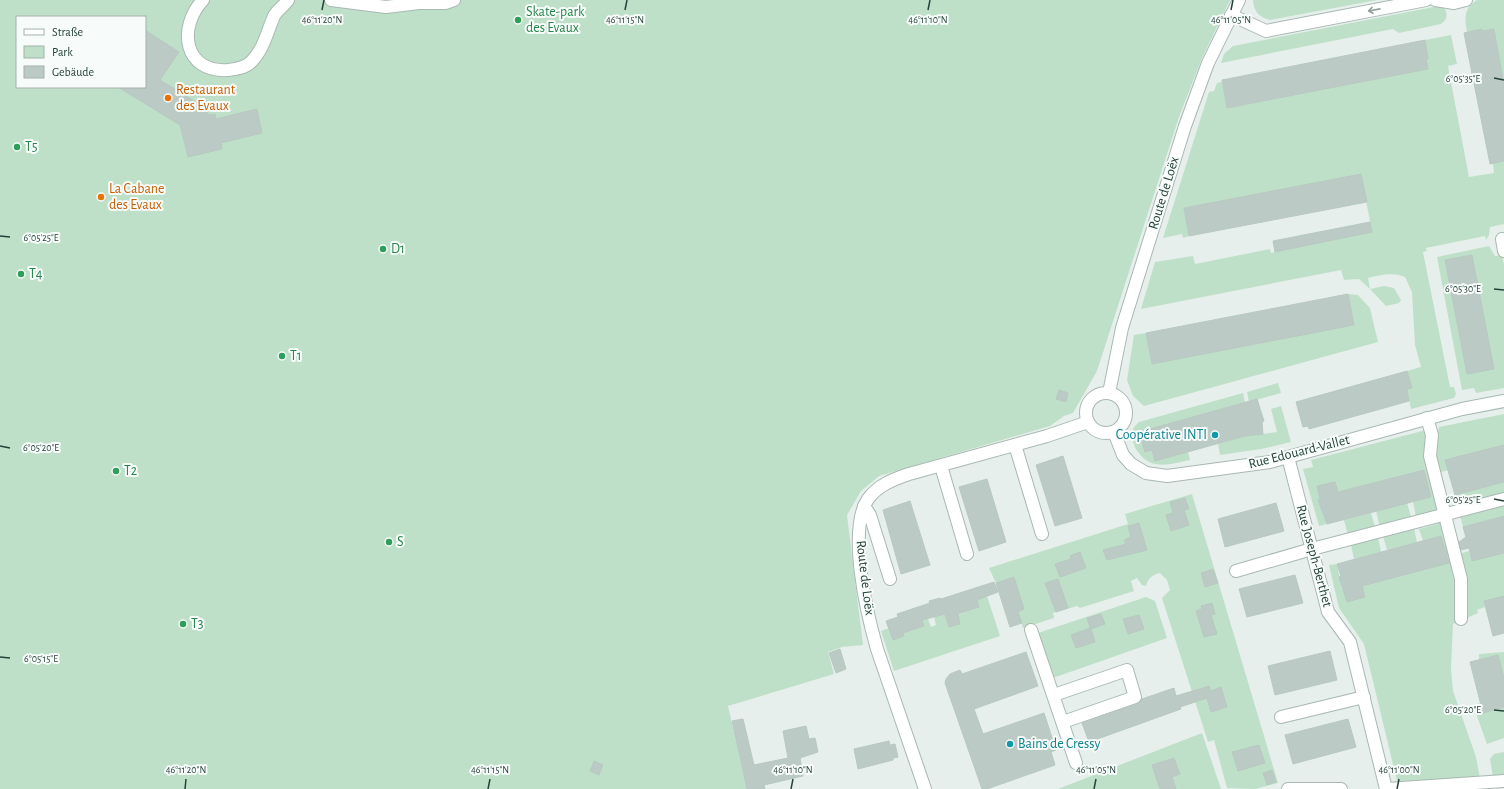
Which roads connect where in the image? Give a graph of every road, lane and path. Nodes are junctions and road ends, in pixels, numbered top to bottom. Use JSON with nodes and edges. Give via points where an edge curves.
{"nodes":[{"id":1,"x":203,"y":0,"type":"edge"},
{"id":2,"x":288,"y":0,"type":"edge"},
{"id":3,"x":331,"y":0,"type":"edge"},
{"id":4,"x":454,"y":0,"type":"edge"},
{"id":5,"x":1239,"y":0,"type":"edge"},
{"id":6,"x":1426,"y":0,"type":"edge"},
{"id":7,"x":1435,"y":0,"type":"edge"},
{"id":8,"x":1466,"y":0,"type":"edge"},
{"id":9,"x":1231,"y":15,"type":"junction"},
{"id":10,"x":1109,"y":393,"type":"junction"},
{"id":11,"x":1504,"y":401,"type":"edge"},
{"id":12,"x":1427,"y":418,"type":"junction"},
{"id":13,"x":1088,"y":422,"type":"junction"},
{"id":14,"x":1114,"y":432,"type":"junction"},
{"id":15,"x":1016,"y":445,"type":"junction"},
{"id":16,"x":1288,"y":457,"type":"junction"},
{"id":17,"x":941,"y":466,"type":"junction"},
{"id":18,"x":1504,"y":499,"type":"edge"},
{"id":19,"x":864,"y":506,"type":"junction"},
{"id":20,"x":1445,"y":515,"type":"junction"},
{"id":21,"x":1042,"y":534,"type":"dead end"},
{"id":22,"x":1312,"y":549,"type":"junction"},
{"id":23,"x":967,"y":554,"type":"dead end"},
{"id":24,"x":1236,"y":571,"type":"dead end"},
{"id":25,"x":890,"y":579,"type":"dead end"},
{"id":26,"x":1461,"y":619,"type":"dead end"},
{"id":27,"x":1031,"y":630,"type":"dead end"},
{"id":28,"x":1054,"y":695,"type":"junction"},
{"id":29,"x":1364,"y":697,"type":"junction"},
{"id":30,"x":1281,"y":717,"type":"dead end"},
{"id":31,"x":1063,"y":722,"type":"junction"},
{"id":32,"x":1076,"y":763,"type":"dead end"},
{"id":33,"x":1504,"y":781,"type":"edge"},
{"id":34,"x":925,"y":789,"type":"edge"},
{"id":35,"x":1288,"y":789,"type":"edge"},
{"id":36,"x":1341,"y":789,"type":"edge"},
{"id":37,"x":1387,"y":789,"type":"edge"}],
"edges":[{"from":1,"to":2,"type":"street","via":[[197,6],[188,27],[190,46],[196,60],[213,70],[236,70],[250,63],[264,42],[275,15]]},
{"from":3,"to":4,"type":"street","via":[[386,7],[446,3]]},
{"from":5,"to":9,"type":"street","name":"Route de Loëx"},
{"from":6,"to":9,"type":"street","one_way":true,"via":[[1266,31]]},
{"from":7,"to":8,"type":"street","via":[[1454,4]]},
{"from":9,"to":10,"type":"street","name":"Route de Loëx","via":[[1208,63],[1185,126],[1122,328]]},
{"from":10,"to":13,"type":"street","via":[[1098,394],[1088,403]]},
{"from":10,"to":14,"type":"street","via":[[1120,398],[1126,408],[1122,426]]},
{"from":11,"to":12,"type":"street","name":"Rue Edouard-Vallet"},
{"from":12,"to":16,"type":"street","name":"Rue Edouard-Vallet"},
{"from":12,"to":20,"type":"street","via":[[1432,435],[1430,456]]},
{"from":13,"to":14,"type":"street","via":[[1097,431]]},
{"from":13,"to":15,"type":"street","name":"Route de Loëx"},
{"from":14,"to":16,"type":"street","name":"Rue Edouard-Vallet","via":[[1123,455],[1139,470],[1152,475],[1167,476],[1259,464]]},
{"from":15,"to":17,"type":"street","name":"Route de Loëx"},
{"from":15,"to":21,"type":"street"},
{"from":16,"to":22,"type":"street","name":"Rue Joseph-Berthet"},
{"from":17,"to":19,"type":"street","name":"Route de Loëx","via":[[894,479],[875,491]]},
{"from":17,"to":23,"type":"street"},
{"from":18,"to":20,"type":"street"},
{"from":19,"to":25,"type":"street","via":[[870,515]]},
{"from":19,"to":34,"type":"street","name":"Route de Loëx","via":[[859,524],[859,551],[871,628]]},
{"from":20,"to":22,"type":"street"},
{"from":20,"to":26,"type":"street","via":[[1461,579]]},
{"from":22,"to":24,"type":"street"},
{"from":22,"to":29,"type":"street","name":"Rue Joseph-Berthet","via":[[1328,612],[1350,642]]},
{"from":27,"to":28,"type":"street"},
{"from":28,"to":31,"type":"street"},
{"from":28,"to":31,"type":"street","via":[[1127,670],[1135,697]]},
{"from":29,"to":30,"type":"street"},
{"from":29,"to":37,"type":"street","name":"Rue Joseph-Berthet"},
{"from":31,"to":32,"type":"street"},
{"from":33,"to":37,"type":"street"},
{"from":35,"to":36,"type":"street"}]}
